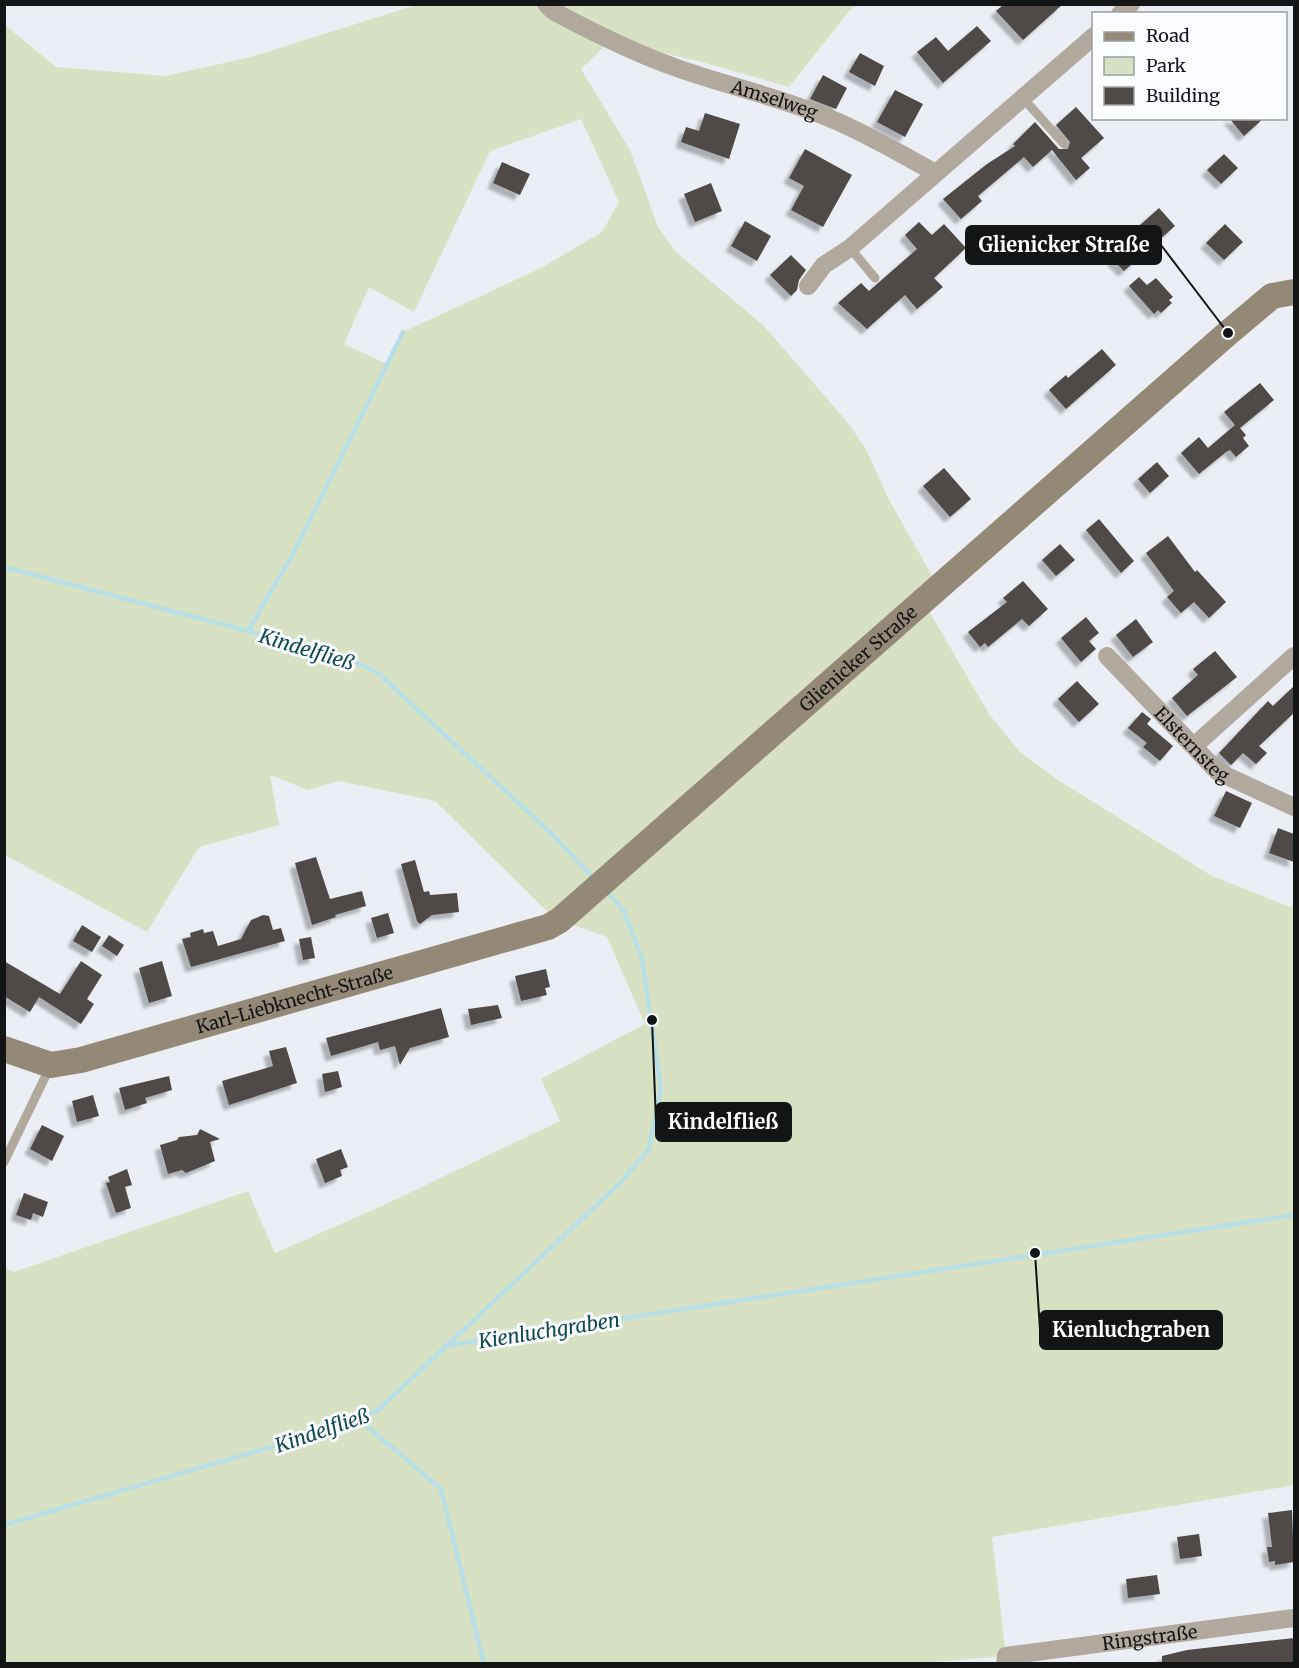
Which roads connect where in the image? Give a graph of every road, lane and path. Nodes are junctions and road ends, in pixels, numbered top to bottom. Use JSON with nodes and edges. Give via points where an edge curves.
{"nodes":[{"id":1,"x":546,"y":4,"type":"edge"},
{"id":2,"x":1092,"y":38,"type":"edge"},
{"id":3,"x":1022,"y":97,"type":"junction"},
{"id":4,"x":1064,"y":144,"type":"dead end"},
{"id":5,"x":934,"y":172,"type":"junction"},
{"id":6,"x":850,"y":248,"type":"junction"},
{"id":7,"x":1294,"y":277,"type":"edge"},
{"id":8,"x":875,"y":278,"type":"dead end"},
{"id":9,"x":807,"y":286,"type":"dead end"},
{"id":10,"x":1283,"y":294,"type":"edge"},
{"id":11,"x":1107,"y":656,"type":"dead end"},
{"id":12,"x":1294,"y":656,"type":"edge"},
{"id":13,"x":1194,"y":746,"type":"junction"},
{"id":14,"x":1294,"y":807,"type":"edge"},
{"id":15,"x":579,"y":905,"type":"joint"},
{"id":16,"x":4,"y":1049,"type":"edge"},
{"id":17,"x":51,"y":1065,"type":"junction"},
{"id":18,"x":4,"y":1162,"type":"edge"},
{"id":19,"x":1294,"y":1618,"type":"edge"},
{"id":20,"x":1006,"y":1660,"type":"edge"}],
"edges":[{"from":1,"to":5,"type":"street","name":"Amselweg","via":[[610,41],[677,68],[770,95],[828,117]]},
{"from":2,"to":3,"type":"street"},
{"from":3,"to":4,"type":"lane"},
{"from":3,"to":5,"type":"street"},
{"from":5,"to":6,"type":"street"},
{"from":6,"to":8,"type":"lane"},
{"from":6,"to":9,"type":"street","via":[[824,265]]},
{"from":7,"to":10,"type":"street","name":"Glienicker Straße"},
{"from":10,"to":15,"type":"street","name":"Glienicker Straße"},
{"from":11,"to":13,"type":"street","name":"Elsternsteg"},
{"from":12,"to":13,"type":"street"},
{"from":13,"to":14,"type":"street","name":"Elsternsteg","via":[[1218,772]]},
{"from":15,"to":17,"type":"street","name":"Karl-Liebknecht-Straße","via":[[548,927],[81,1060]]},
{"from":16,"to":17,"type":"street","name":"Karl-Liebknecht-Straße"},
{"from":17,"to":18,"type":"lane"},
{"from":19,"to":20,"type":"street","name":"Ringstraße"}]}
